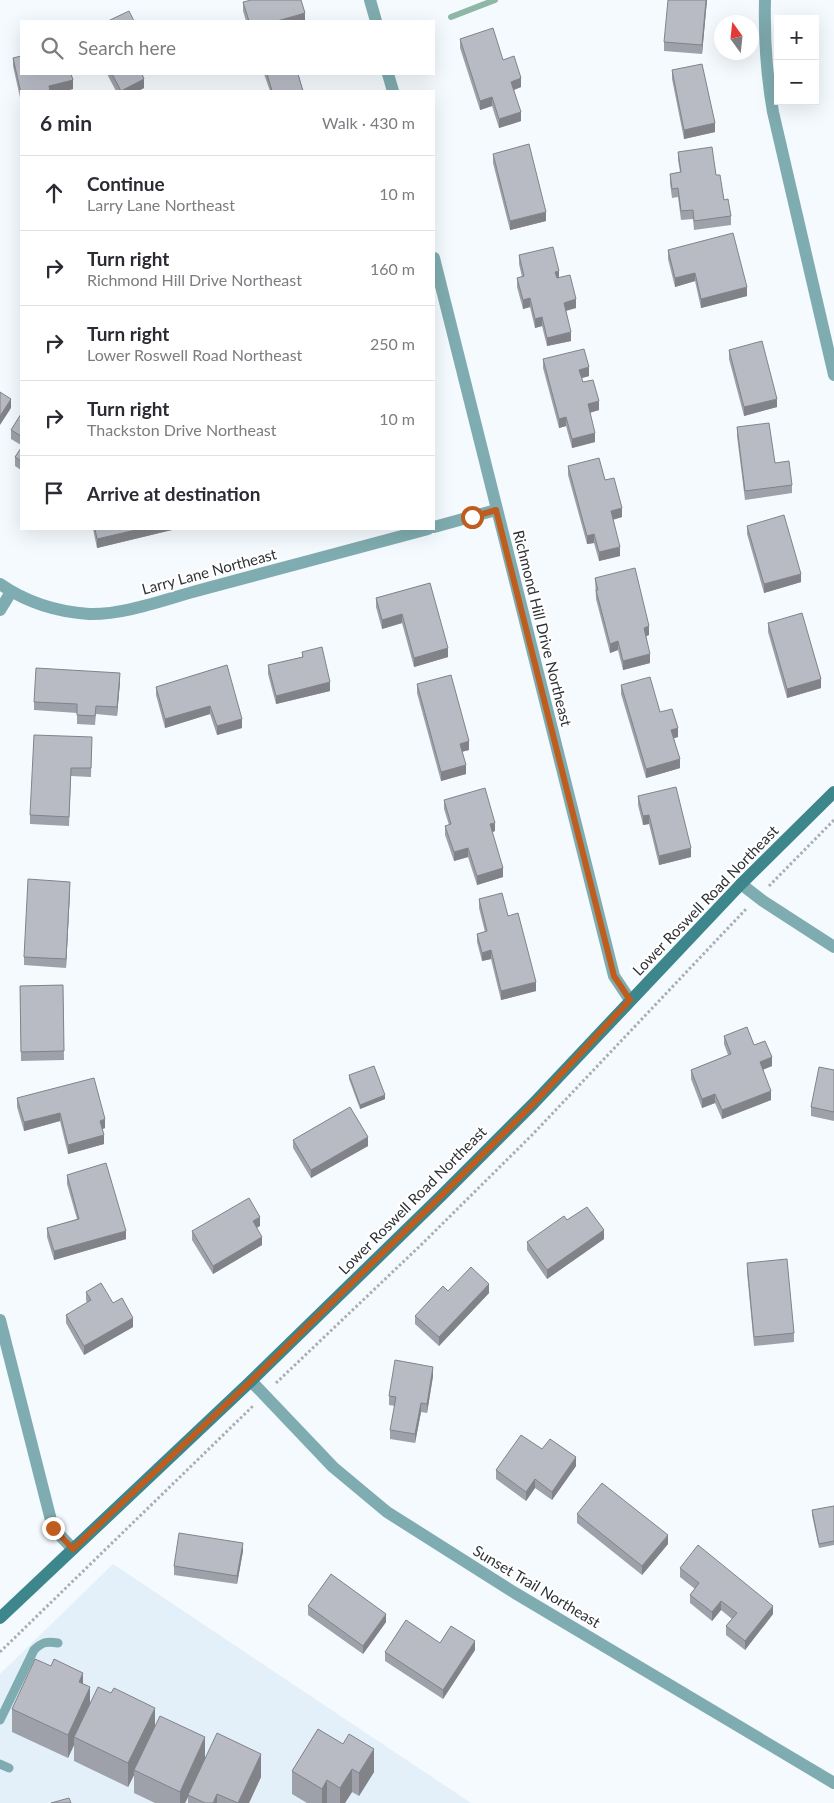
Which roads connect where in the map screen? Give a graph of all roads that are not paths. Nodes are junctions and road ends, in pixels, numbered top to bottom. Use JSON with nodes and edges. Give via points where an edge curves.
{"nodes":[{"id":1,"x":370,"y":0,"type":"edge"},
{"id":2,"x":765,"y":0,"type":"edge"},
{"id":3,"x":376,"y":20,"type":"edge"},
{"id":4,"x":388,"y":75,"type":"edge"},
{"id":5,"x":393,"y":90,"type":"edge"},
{"id":6,"x":435,"y":262,"type":"edge"},
{"id":7,"x":834,"y":374,"type":"edge"},
{"id":8,"x":496,"y":510,"type":"junction"},
{"id":9,"x":435,"y":527,"type":"edge"},
{"id":10,"x":424,"y":530,"type":"edge"},
{"id":11,"x":0,"y":584,"type":"edge"},
{"id":12,"x":11,"y":592,"type":"junction"},
{"id":13,"x":0,"y":610,"type":"edge"},
{"id":14,"x":834,"y":792,"type":"edge"},
{"id":15,"x":741,"y":884,"type":"junction"},
{"id":16,"x":834,"y":947,"type":"edge"},
{"id":17,"x":630,"y":1000,"type":"junction"},
{"id":18,"x":0,"y":1320,"type":"edge"},
{"id":19,"x":251,"y":1381,"type":"junction"},
{"id":20,"x":73,"y":1549,"type":"junction"},
{"id":21,"x":0,"y":1618,"type":"edge"},
{"id":22,"x":58,"y":1643,"type":"dead end"},
{"id":23,"x":0,"y":1720,"type":"edge"},
{"id":24,"x":834,"y":1783,"type":"edge"}],
"edges":[{"from":1,"to":3,"type":"street"},
{"from":2,"to":7,"type":"street","via":[[766,74],[773,112]]},
{"from":4,"to":5,"type":"street"},
{"from":6,"to":8,"type":"street","name":"Richmond Hill Drive Northeast"},
{"from":8,"to":9,"type":"street"},
{"from":8,"to":17,"type":"street","name":"Richmond Hill Drive Northeast","via":[[614,976]]},
{"from":10,"to":12,"type":"street","name":"Larry Lane Northeast","via":[[114,611],[73,612],[42,605]]},
{"from":11,"to":12,"type":"street","name":"Larry Lane Northeast"},
{"from":12,"to":13,"type":"street"},
{"from":14,"to":15,"type":"street","name":"Lower Roswell Road Northeast"},
{"from":15,"to":16,"type":"street"},
{"from":15,"to":17,"type":"street","name":"Lower Roswell Road Northeast"},
{"from":17,"to":19,"type":"street","name":"Lower Roswell Road Northeast","via":[[533,1104]]},
{"from":18,"to":20,"type":"street","via":[[53,1528]]},
{"from":19,"to":20,"type":"street","name":"Lower Roswell Road Northeast"},
{"from":19,"to":24,"type":"street","name":"Sunset Trail Northeast","via":[[333,1467],[387,1512],[515,1593]]},
{"from":20,"to":21,"type":"street","name":"Lower Roswell Road Northeast"},
{"from":22,"to":23,"type":"lane","via":[[49,1641],[34,1650]]}]}
